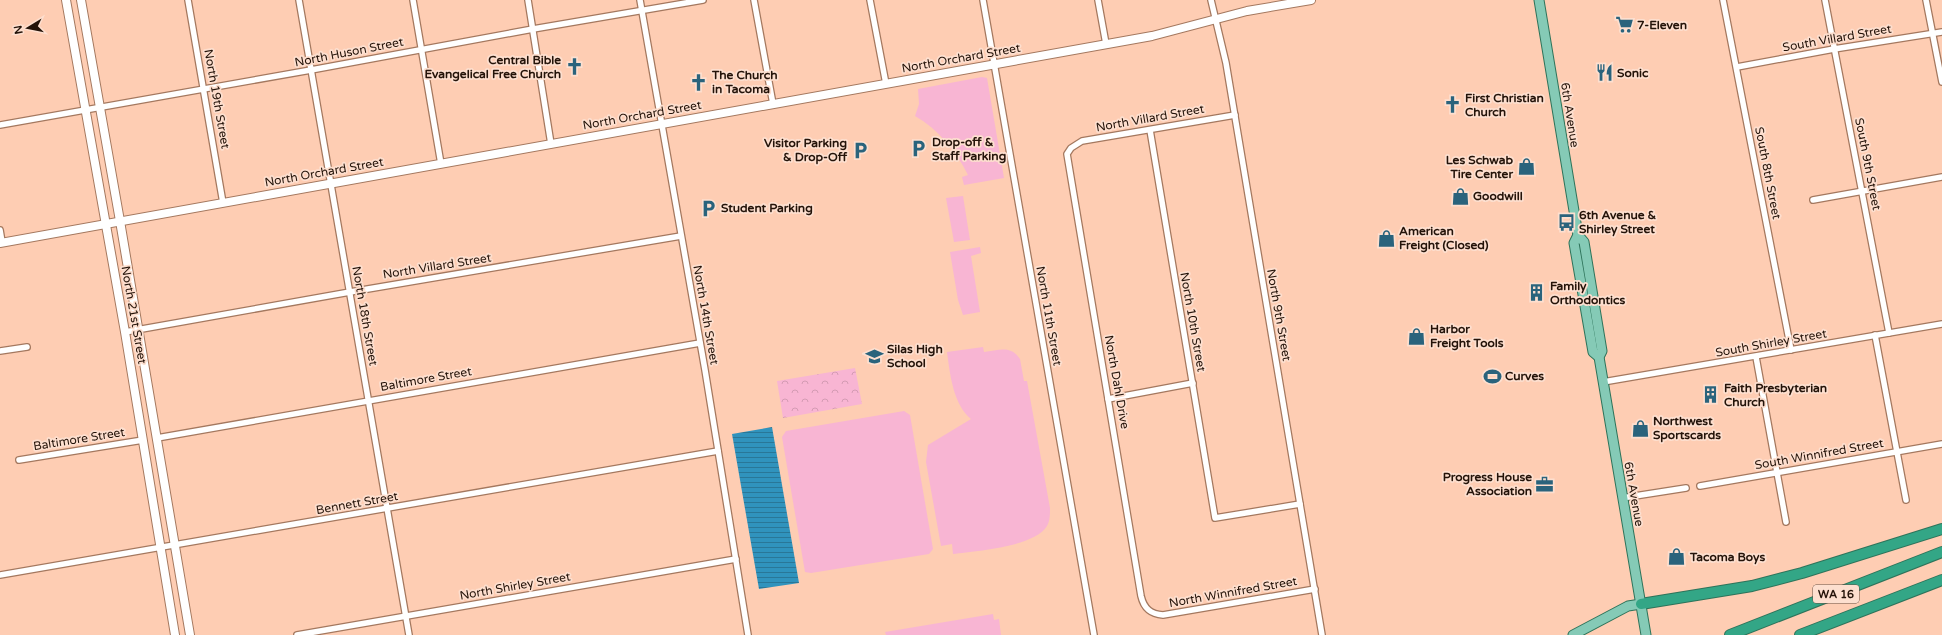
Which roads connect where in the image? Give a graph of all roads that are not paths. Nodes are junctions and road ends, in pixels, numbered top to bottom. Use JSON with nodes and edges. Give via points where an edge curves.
{"nodes":[{"id":1,"x":66,"y":0,"type":"edge"},
{"id":2,"x":81,"y":0,"type":"edge"},
{"id":3,"x":188,"y":0,"type":"edge"},
{"id":4,"x":299,"y":0,"type":"edge"},
{"id":5,"x":413,"y":0,"type":"edge"},
{"id":6,"x":528,"y":0,"type":"edge"},
{"id":7,"x":640,"y":0,"type":"edge"},
{"id":8,"x":703,"y":0,"type":"edge"},
{"id":9,"x":754,"y":0,"type":"edge"},
{"id":10,"x":870,"y":0,"type":"edge"},
{"id":11,"x":983,"y":0,"type":"edge"},
{"id":12,"x":1098,"y":0,"type":"edge"},
{"id":13,"x":1211,"y":0,"type":"edge"},
{"id":14,"x":1311,"y":0,"type":"edge"},
{"id":15,"x":1539,"y":0,"type":"edge"},
{"id":16,"x":1723,"y":0,"type":"edge"},
{"id":17,"x":1825,"y":0,"type":"edge"},
{"id":18,"x":1926,"y":0,"type":"edge"},
{"id":19,"x":642,"y":10,"type":"junction"},
{"id":20,"x":1216,"y":18,"type":"junction"},
{"id":21,"x":533,"y":29,"type":"junction"},
{"id":22,"x":1942,"y":32,"type":"edge"},
{"id":23,"x":1933,"y":33,"type":"junction"},
{"id":24,"x":1106,"y":44,"type":"junction"},
{"id":25,"x":1834,"y":48,"type":"junction"},
{"id":26,"x":422,"y":49,"type":"junction"},
{"id":27,"x":994,"y":64,"type":"junction"},
{"id":28,"x":1737,"y":67,"type":"junction"},
{"id":29,"x":311,"y":70,"type":"junction"},
{"id":30,"x":1942,"y":82,"type":"edge"},
{"id":31,"x":886,"y":84,"type":"junction"},
{"id":32,"x":204,"y":89,"type":"junction"},
{"id":33,"x":773,"y":104,"type":"junction"},
{"id":34,"x":101,"y":107,"type":"junction"},
{"id":35,"x":86,"y":110,"type":"junction"},
{"id":36,"x":1235,"y":115,"type":"junction"},
{"id":37,"x":661,"y":124,"type":"junction"},
{"id":38,"x":0,"y":125,"type":"edge"},
{"id":39,"x":1150,"y":130,"type":"junction"},
{"id":40,"x":551,"y":144,"type":"junction"},
{"id":41,"x":1071,"y":148,"type":"joint"},
{"id":42,"x":441,"y":164,"type":"junction"},
{"id":43,"x":1942,"y":177,"type":"edge"},
{"id":44,"x":331,"y":183,"type":"junction"},
{"id":45,"x":1862,"y":192,"type":"junction"},
{"id":46,"x":1813,"y":200,"type":"dead end"},
{"id":47,"x":223,"y":203,"type":"junction"},
{"id":48,"x":120,"y":221,"type":"junction"},
{"id":49,"x":106,"y":224,"type":"junction"},
{"id":50,"x":0,"y":230,"type":"edge"},
{"id":51,"x":681,"y":236,"type":"junction"},
{"id":52,"x":1,"y":242,"type":"edge"},
{"id":53,"x":350,"y":292,"type":"junction"},
{"id":54,"x":1942,"y":324,"type":"edge"},
{"id":55,"x":139,"y":329,"type":"junction"},
{"id":56,"x":125,"y":332,"type":"junction"},
{"id":57,"x":1889,"y":333,"type":"junction"},
{"id":58,"x":1875,"y":336,"type":"junction"},
{"id":59,"x":700,"y":343,"type":"junction"},
{"id":60,"x":27,"y":346,"type":"dead end"},
{"id":61,"x":1791,"y":350,"type":"junction"},
{"id":62,"x":0,"y":351,"type":"edge"},
{"id":63,"x":1756,"y":357,"type":"junction"},
{"id":64,"x":1603,"y":382,"type":"junction"},
{"id":65,"x":1193,"y":383,"type":"junction"},
{"id":66,"x":1108,"y":399,"type":"junction"},
{"id":67,"x":369,"y":400,"type":"junction"},
{"id":68,"x":157,"y":438,"type":"junction"},
{"id":69,"x":143,"y":440,"type":"junction"},
{"id":70,"x":1942,"y":444,"type":"edge"},
{"id":71,"x":718,"y":451,"type":"junction"},
{"id":72,"x":1897,"y":451,"type":"junction"},
{"id":73,"x":19,"y":460,"type":"dead end"},
{"id":74,"x":1777,"y":472,"type":"junction"},
{"id":75,"x":1700,"y":486,"type":"dead end"},
{"id":76,"x":1686,"y":488,"type":"dead end"},
{"id":77,"x":1622,"y":498,"type":"junction"},
{"id":78,"x":1906,"y":500,"type":"dead end"},
{"id":79,"x":1300,"y":504,"type":"junction"},
{"id":80,"x":388,"y":510,"type":"junction"},
{"id":81,"x":1786,"y":522,"type":"dead end"},
{"id":82,"x":1942,"y":529,"type":"edge"},
{"id":83,"x":175,"y":545,"type":"junction"},
{"id":84,"x":161,"y":547,"type":"junction"},
{"id":85,"x":1942,"y":552,"type":"edge"},
{"id":86,"x":736,"y":560,"type":"junction"},
{"id":87,"x":0,"y":575,"type":"edge"},
{"id":88,"x":1942,"y":580,"type":"edge"},
{"id":89,"x":1315,"y":589,"type":"junction"},
{"id":90,"x":1641,"y":604,"type":"junction"},
{"id":91,"x":1155,"y":614,"type":"joint"},
{"id":92,"x":406,"y":616,"type":"junction"},
{"id":93,"x":175,"y":635,"type":"edge"},
{"id":94,"x":190,"y":635,"type":"edge"},
{"id":95,"x":297,"y":635,"type":"edge"},
{"id":96,"x":409,"y":635,"type":"edge"},
{"id":97,"x":748,"y":635,"type":"edge"},
{"id":98,"x":1094,"y":635,"type":"edge"},
{"id":99,"x":1322,"y":635,"type":"edge"},
{"id":100,"x":1572,"y":635,"type":"edge"},
{"id":101,"x":1646,"y":635,"type":"edge"},
{"id":102,"x":1730,"y":635,"type":"edge"},
{"id":103,"x":1800,"y":635,"type":"edge"}],
"edges":[{"from":1,"to":35,"type":"street","name":"North 21st Street"},
{"from":2,"to":34,"type":"street","name":"North 21st Street"},
{"from":3,"to":32,"type":"street","name":"North 19th Street"},
{"from":4,"to":29,"type":"street","name":"North 18th Street"},
{"from":5,"to":26,"type":"street"},
{"from":6,"to":21,"type":"street"},
{"from":7,"to":19,"type":"street","name":"North 14th Street"},
{"from":8,"to":19,"type":"street","name":"North Huson Street"},
{"from":9,"to":33,"type":"street"},
{"from":10,"to":31,"type":"street"},
{"from":11,"to":27,"type":"street","name":"North 11th Street"},
{"from":12,"to":24,"type":"street"},
{"from":13,"to":20,"type":"street","name":"North 9th Street"},
{"from":14,"to":20,"type":"street","name":"North Orchard Street"},
{"from":15,"to":64,"type":"main road","name":"6th Avenue","via":[[1578,234],[1574,243],[1592,352],[1599,357]]},
{"from":16,"to":28,"type":"street","name":"South 8th Street"},
{"from":17,"to":25,"type":"street","name":"South 9th Street"},
{"from":18,"to":23,"type":"street"},
{"from":19,"to":21,"type":"street","name":"North Huson Street"},
{"from":19,"to":37,"type":"street","name":"North 14th Street"},
{"from":20,"to":24,"type":"street","name":"North Orchard Street","via":[[1152,36]]},
{"from":20,"to":36,"type":"street","name":"North 9th Street"},
{"from":21,"to":26,"type":"street","name":"North Huson Street"},
{"from":21,"to":40,"type":"street"},
{"from":22,"to":23,"type":"street","name":"South Villard Street"},
{"from":23,"to":25,"type":"street","name":"South Villard Street"},
{"from":23,"to":30,"type":"street"},
{"from":24,"to":27,"type":"street","name":"North Orchard Street"},
{"from":25,"to":28,"type":"street","name":"South Villard Street"},
{"from":25,"to":45,"type":"street","name":"South 9th Street"},
{"from":26,"to":29,"type":"street","name":"North Huson Street"},
{"from":26,"to":42,"type":"street"},
{"from":27,"to":31,"type":"street","name":"North Orchard Street"},
{"from":27,"to":98,"type":"street","name":"North 11th Street"},
{"from":28,"to":61,"type":"street","name":"South 8th Street"},
{"from":29,"to":32,"type":"street","name":"North Huson Street"},
{"from":29,"to":44,"type":"street","name":"North 18th Street"},
{"from":31,"to":33,"type":"street","name":"North Orchard Street"},
{"from":32,"to":34,"type":"street","name":"North Huson Street"},
{"from":32,"to":47,"type":"street","name":"North 19th Street"},
{"from":33,"to":37,"type":"street","name":"North Orchard Street"},
{"from":34,"to":35,"type":"street","name":"North Huson Street"},
{"from":34,"to":48,"type":"street","name":"North 21st Street"},
{"from":35,"to":38,"type":"street","name":"North Huson Street"},
{"from":35,"to":49,"type":"street","name":"North 21st Street"},
{"from":36,"to":39,"type":"street","name":"North Villard Street"},
{"from":36,"to":79,"type":"street","name":"North 9th Street"},
{"from":37,"to":40,"type":"street","name":"North Orchard Street"},
{"from":37,"to":51,"type":"street","name":"North 14th Street"},
{"from":39,"to":41,"type":"street","name":"North Villard Street","via":[[1082,141]]},
{"from":39,"to":65,"type":"street","name":"North 10th Street"},
{"from":40,"to":42,"type":"street","name":"North Orchard Street"},
{"from":41,"to":66,"type":"street","name":"North Dahl Drive","via":[[1067,154]]},
{"from":42,"to":44,"type":"street","name":"North Orchard Street"},
{"from":43,"to":45,"type":"street"},
{"from":44,"to":47,"type":"street","name":"North Orchard Street"},
{"from":44,"to":53,"type":"street","name":"North 18th Street"},
{"from":45,"to":46,"type":"street"},
{"from":45,"to":57,"type":"street","name":"South 9th Street"},
{"from":47,"to":48,"type":"street","name":"North Orchard Street"},
{"from":48,"to":49,"type":"street","name":"North Orchard Street"},
{"from":48,"to":55,"type":"street","name":"North 21st Street"},
{"from":49,"to":52,"type":"street","name":"North Orchard Street"},
{"from":49,"to":56,"type":"street","name":"North 21st Street"},
{"from":50,"to":52,"type":"street"},
{"from":51,"to":53,"type":"street","name":"North Villard Street"},
{"from":51,"to":59,"type":"street","name":"North 14th Street"},
{"from":53,"to":55,"type":"street","name":"North Villard Street"},
{"from":53,"to":67,"type":"street","name":"North 18th Street"},
{"from":54,"to":57,"type":"street","name":"South Shirley Street"},
{"from":55,"to":56,"type":"street","name":"North Villard Street"},
{"from":55,"to":68,"type":"street","name":"North 21st Street"},
{"from":56,"to":69,"type":"street","name":"North 21st Street"},
{"from":57,"to":58,"type":"street","name":"South Shirley Street"},
{"from":58,"to":61,"type":"street","name":"South Shirley Street"},
{"from":58,"to":72,"type":"street"},
{"from":59,"to":67,"type":"street","name":"Baltimore Street"},
{"from":59,"to":71,"type":"street","name":"North 14th Street"},
{"from":60,"to":62,"type":"street"},
{"from":61,"to":63,"type":"street","name":"South Shirley Street"},
{"from":63,"to":64,"type":"street","name":"South Shirley Street"},
{"from":63,"to":74,"type":"street"},
{"from":64,"to":77,"type":"main road","name":"6th Avenue"},
{"from":65,"to":66,"type":"street"},
{"from":65,"to":79,"type":"street","name":"North 10th Street","via":[[1215,518]]},
{"from":66,"to":91,"type":"street","name":"North Dahl Drive","via":[[1142,603],[1149,612]]},
{"from":67,"to":68,"type":"street","name":"Baltimore Street"},
{"from":67,"to":80,"type":"street","name":"North 18th Street"},
{"from":68,"to":83,"type":"street","name":"North 21st Street"},
{"from":69,"to":73,"type":"street","name":"Baltimore Street"},
{"from":69,"to":84,"type":"street","name":"North 21st Street"},
{"from":70,"to":72,"type":"street","name":"South Winnifred Street"},
{"from":71,"to":80,"type":"street","name":"Bennett Street"},
{"from":71,"to":86,"type":"street","name":"North 14th Street"},
{"from":72,"to":74,"type":"street","name":"South Winnifred Street"},
{"from":72,"to":78,"type":"street"},
{"from":74,"to":75,"type":"street","name":"South Winnifred Street"},
{"from":74,"to":81,"type":"street"},
{"from":76,"to":77,"type":"street"},
{"from":77,"to":90,"type":"main road","name":"6th Avenue"},
{"from":79,"to":89,"type":"street","name":"North 9th Street"},
{"from":80,"to":83,"type":"street","name":"Bennett Street"},
{"from":80,"to":92,"type":"street","name":"North 18th Street"},
{"from":82,"to":90,"type":"highway","via":[[1752,586]]},
{"from":83,"to":84,"type":"street","name":"Bennett Street"},
{"from":83,"to":94,"type":"street","name":"North 21st Street"},
{"from":84,"to":87,"type":"street","name":"Bennett Street"},
{"from":84,"to":93,"type":"street","name":"North 21st Street"},
{"from":85,"to":102,"type":"highway","number":"WA 16"},
{"from":86,"to":92,"type":"street","name":"North Shirley Street"},
{"from":86,"to":97,"type":"street","name":"North 14th Street"},
{"from":88,"to":103,"type":"highway","number":"WA 16"},
{"from":89,"to":91,"type":"street","name":"North Winnifred Street","via":[[1170,614]]},
{"from":89,"to":99,"type":"street","name":"North 9th Street"},
{"from":90,"to":100,"type":"main road","via":[[1628,606]]},
{"from":90,"to":101,"type":"main road","name":"6th Avenue"},
{"from":92,"to":95,"type":"street","name":"North Shirley Street"},
{"from":92,"to":96,"type":"street","name":"North 18th Street"}]}
